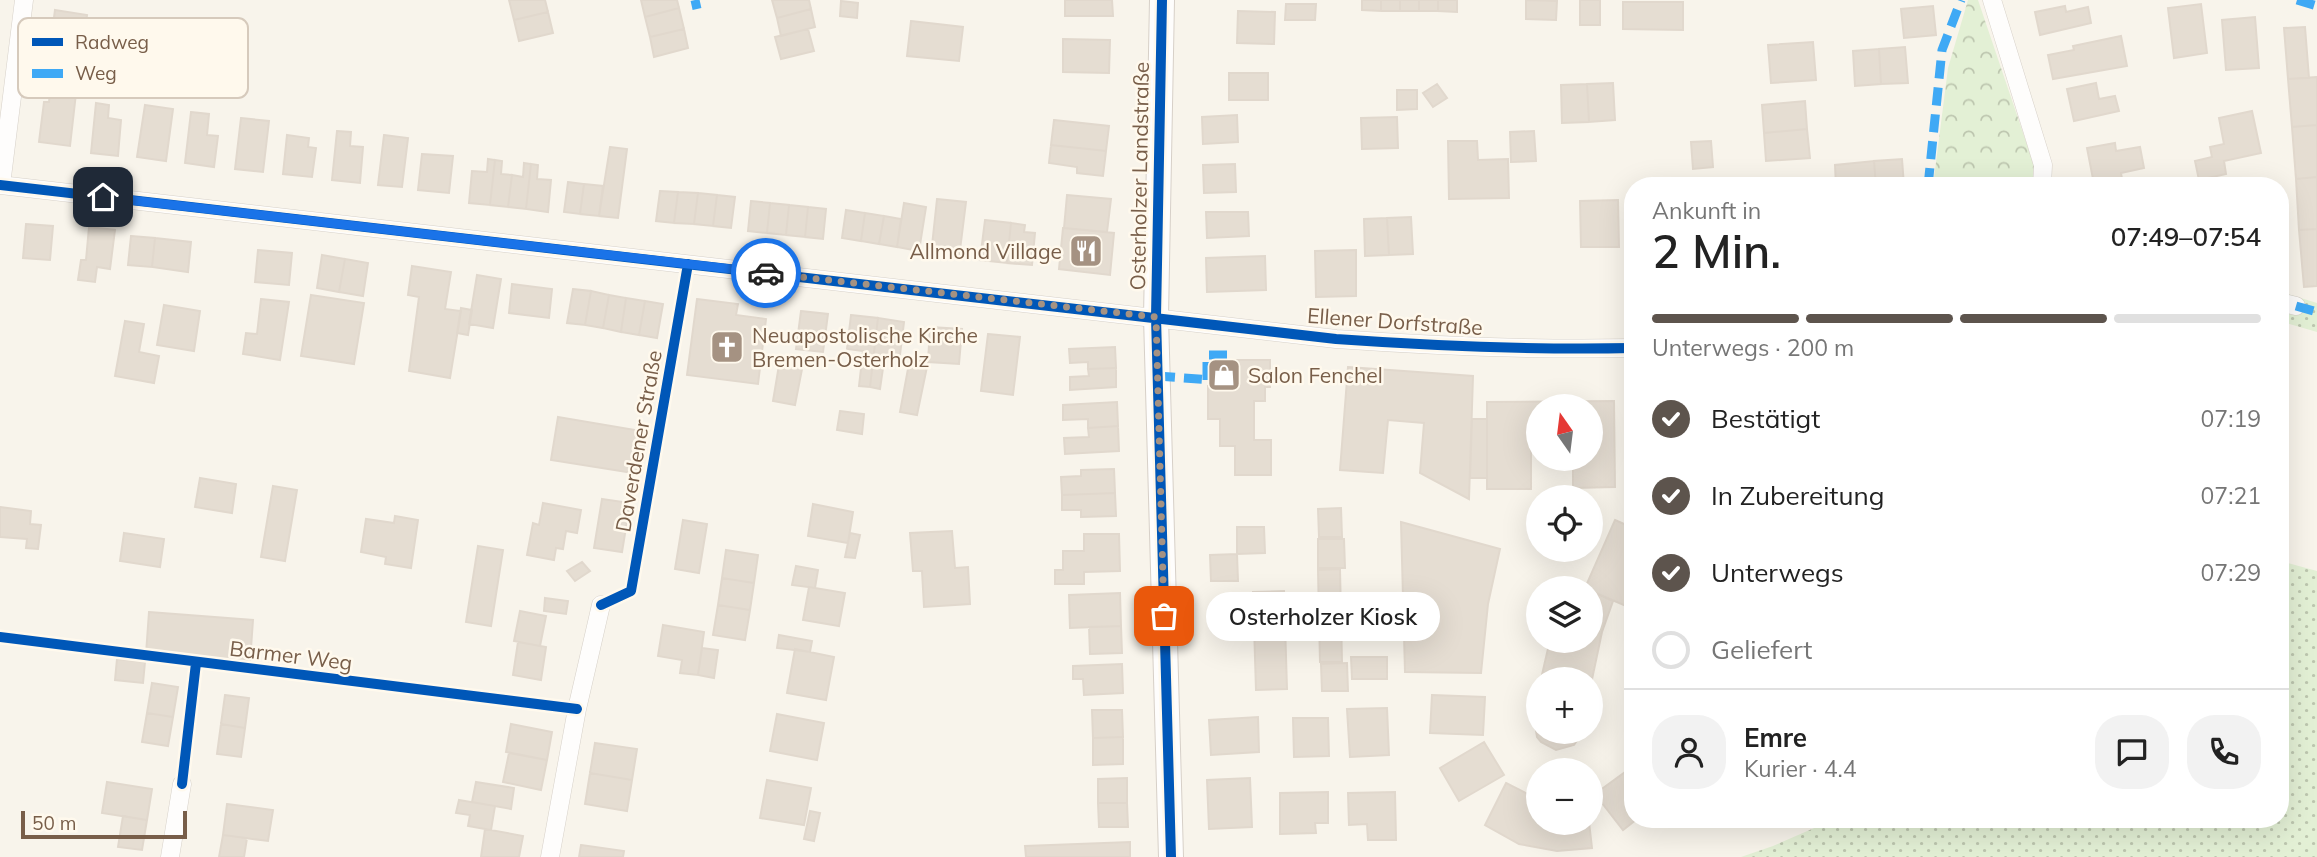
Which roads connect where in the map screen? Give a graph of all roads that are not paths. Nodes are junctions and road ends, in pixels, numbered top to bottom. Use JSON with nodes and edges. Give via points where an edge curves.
{"nodes":[{"id":1,"x":24,"y":0,"type":"edge"},
{"id":2,"x":1162,"y":0,"type":"edge"},
{"id":3,"x":1992,"y":0,"type":"edge"},
{"id":4,"x":22,"y":18,"type":"edge"},
{"id":5,"x":18,"y":46,"type":"edge"},
{"id":6,"x":2042,"y":177,"type":"edge"},
{"id":7,"x":0,"y":185,"type":"edge"},
{"id":8,"x":1156,"y":317,"type":"junction"},
{"id":9,"x":1624,"y":348,"type":"edge"},
{"id":10,"x":601,"y":605,"type":"dead end"},
{"id":11,"x":182,"y":784,"type":"dead end"},
{"id":12,"x":170,"y":857,"type":"edge"},
{"id":13,"x":550,"y":857,"type":"edge"},
{"id":14,"x":1171,"y":857,"type":"edge"}],
"edges":[{"from":1,"to":4,"type":"street"},
{"from":2,"to":8,"type":"main road","name":"Osterholzer Landstraße"},
{"from":3,"to":6,"type":"street","via":[[2043,165]]},
{"from":5,"to":7,"type":"street"},
{"from":7,"to":8,"type":"street","name":"Ellener Dorfstraße"},
{"from":8,"to":9,"type":"street","name":"Ellener Dorfstraße","via":[[1336,339]]},
{"from":8,"to":14,"type":"main road","name":"Osterholzer Landstraße"},
{"from":10,"to":13,"type":"street"},
{"from":11,"to":12,"type":"street"}]}
